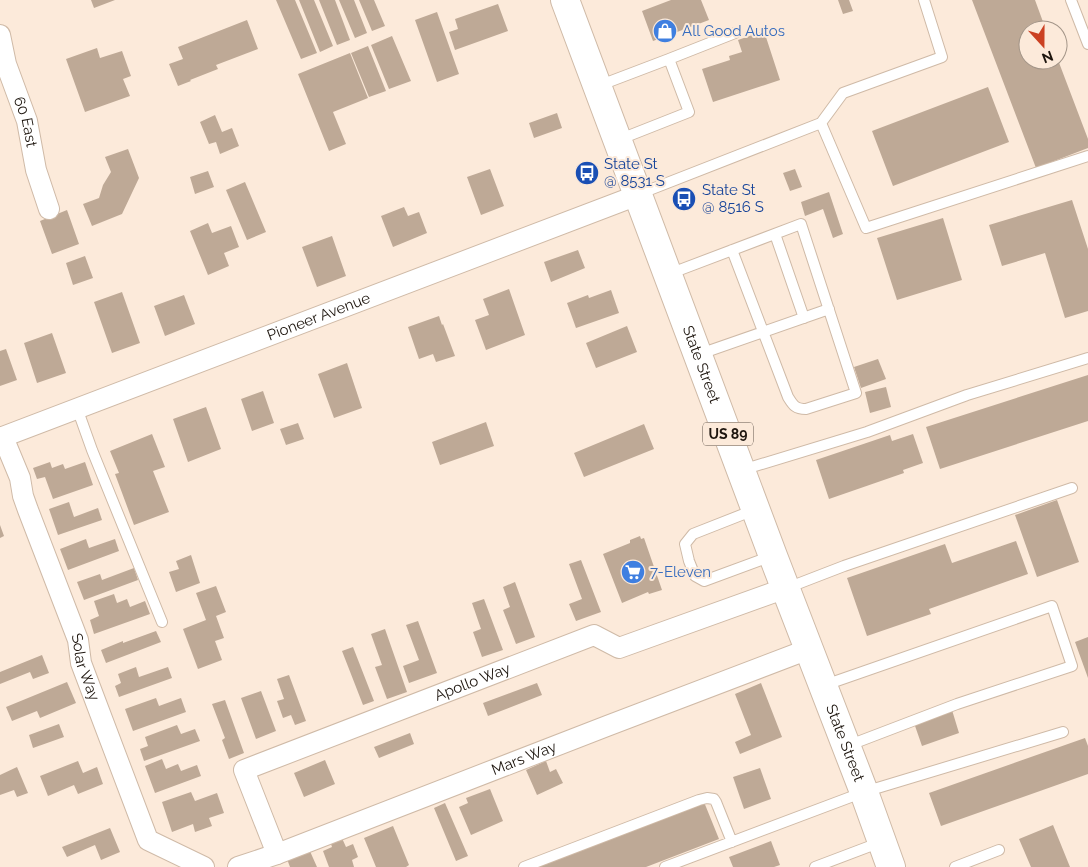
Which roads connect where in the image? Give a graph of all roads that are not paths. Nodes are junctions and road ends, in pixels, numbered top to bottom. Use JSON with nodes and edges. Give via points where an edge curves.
{"nodes":[{"id":1,"x":565,"y":0,"type":"edge"},
{"id":2,"x":924,"y":0,"type":"edge"},
{"id":3,"x":1071,"y":0,"type":"edge"},
{"id":4,"x":736,"y":33,"type":"dead end"},
{"id":5,"x":0,"y":36,"type":"edge"},
{"id":6,"x":1088,"y":44,"type":"edge"},
{"id":7,"x":669,"y":59,"type":"junction"},
{"id":8,"x":597,"y":86,"type":"junction"},
{"id":9,"x":821,"y":123,"type":"junction"},
{"id":10,"x":618,"y":140,"type":"junction"},
{"id":11,"x":1088,"y":156,"type":"edge"},
{"id":12,"x":638,"y":195,"type":"junction"},
{"id":13,"x":49,"y":209,"type":"dead end"},
{"id":14,"x":775,"y":234,"type":"junction"},
{"id":15,"x":732,"y":250,"type":"junction"},
{"id":16,"x":668,"y":274,"type":"junction"},
{"id":17,"x":829,"y":309,"type":"junction"},
{"id":18,"x":804,"y":318,"type":"junction"},
{"id":19,"x":763,"y":332,"type":"junction"},
{"id":20,"x":698,"y":354,"type":"junction"},
{"id":21,"x":1088,"y":358,"type":"edge"},
{"id":22,"x":77,"y":408,"type":"junction"},
{"id":23,"x":2,"y":437,"type":"edge"},
{"id":24,"x":741,"y":470,"type":"junction"},
{"id":25,"x":1072,"y":488,"type":"dead end"},
{"id":26,"x":756,"y":509,"type":"junction"},
{"id":27,"x":773,"y":556,"type":"junction"},
{"id":28,"x":786,"y":588,"type":"junction"},
{"id":29,"x":162,"y":622,"type":"dead end"},
{"id":30,"x":809,"y":649,"type":"junction"},
{"id":31,"x":823,"y":685,"type":"junction"},
{"id":32,"x":1063,"y":732,"type":"dead end"},
{"id":33,"x":846,"y":746,"type":"junction"},
{"id":34,"x":864,"y":792,"type":"junction"},
{"id":35,"x":732,"y":842,"type":"junction"},
{"id":36,"x":882,"y":842,"type":"junction"},
{"id":37,"x":999,"y":850,"type":"dead end"},
{"id":38,"x":277,"y":854,"type":"junction"},
{"id":39,"x":204,"y":867,"type":"edge"},
{"id":40,"x":238,"y":867,"type":"edge"},
{"id":41,"x":524,"y":867,"type":"edge"},
{"id":42,"x":665,"y":867,"type":"edge"},
{"id":43,"x":816,"y":867,"type":"edge"},
{"id":44,"x":891,"y":867,"type":"edge"},
{"id":45,"x":955,"y":867,"type":"edge"}],
"edges":[{"from":1,"to":8,"type":"main road","name":"State Street","number":"US 89"},
{"from":2,"to":9,"type":"lane","via":[[942,57],[843,94]]},
{"from":3,"to":6,"type":"lane"},
{"from":4,"to":7,"type":"lane"},
{"from":5,"to":13,"type":"street","name":"60 East","via":[[6,64],[27,121],[36,170]]},
{"from":7,"to":8,"type":"lane"},
{"from":7,"to":10,"type":"lane","via":[[689,112]]},
{"from":8,"to":10,"type":"main road","name":"State Street","number":"US 89"},
{"from":9,"to":11,"type":"lane","via":[[866,228]]},
{"from":9,"to":12,"type":"lane"},
{"from":10,"to":12,"type":"main road","name":"State Street","number":"US 89"},
{"from":12,"to":16,"type":"main road","name":"State Street","number":"US 89"},
{"from":12,"to":22,"type":"street","name":"Pioneer Avenue"},
{"from":14,"to":15,"type":"lane"},
{"from":14,"to":17,"type":"lane","via":[[802,224]]},
{"from":14,"to":18,"type":"lane"},
{"from":15,"to":16,"type":"lane"},
{"from":15,"to":19,"type":"lane"},
{"from":16,"to":20,"type":"main road","name":"State Street","number":"US 89"},
{"from":17,"to":18,"type":"lane"},
{"from":17,"to":19,"type":"lane","via":[[856,393],[806,410],[798,409],[788,397]]},
{"from":18,"to":19,"type":"lane"},
{"from":19,"to":20,"type":"lane"},
{"from":20,"to":24,"type":"main road","name":"State Street","number":"US 89"},
{"from":21,"to":24,"type":"lane","via":[[967,395],[867,432]]},
{"from":22,"to":23,"type":"street","name":"Pioneer Avenue"},
{"from":22,"to":29,"type":"lane"},
{"from":23,"to":39,"type":"street","name":"Solar Way","via":[[20,478],[26,503],[78,640],[81,663],[148,840]]},
{"from":24,"to":26,"type":"main road","name":"State Street","number":"US 89"},
{"from":25,"to":28,"type":"lane"},
{"from":26,"to":27,"type":"main road","name":"State Street","number":"US 89"},
{"from":26,"to":27,"type":"lane","via":[[693,534],[685,544],[689,561],[695,576],[704,581]]},
{"from":27,"to":28,"type":"main road","name":"State Street","number":"US 89"},
{"from":28,"to":30,"type":"main road","name":"State Street","number":"US 89"},
{"from":28,"to":38,"type":"street","name":"Apollo Way","via":[[619,648],[594,635],[244,770]]},
{"from":30,"to":31,"type":"main road","name":"State Street","number":"US 89"},
{"from":30,"to":38,"type":"street","name":"Mars Way"},
{"from":31,"to":33,"type":"main road","name":"State Street","number":"US 89"},
{"from":31,"to":33,"type":"lane","via":[[1052,606],[1072,666],[957,704]]},
{"from":32,"to":34,"type":"lane"},
{"from":33,"to":34,"type":"main road","name":"State Street","number":"US 89"},
{"from":34,"to":35,"type":"lane"},
{"from":34,"to":36,"type":"main road","name":"State Street","number":"US 89"},
{"from":35,"to":41,"type":"lane","via":[[716,802],[707,798]]},
{"from":35,"to":42,"type":"lane"},
{"from":36,"to":43,"type":"lane"},
{"from":36,"to":44,"type":"main road","name":"State Street","number":"US 89"},
{"from":37,"to":45,"type":"lane"},
{"from":38,"to":40,"type":"street","name":"Mars Way"}]}
